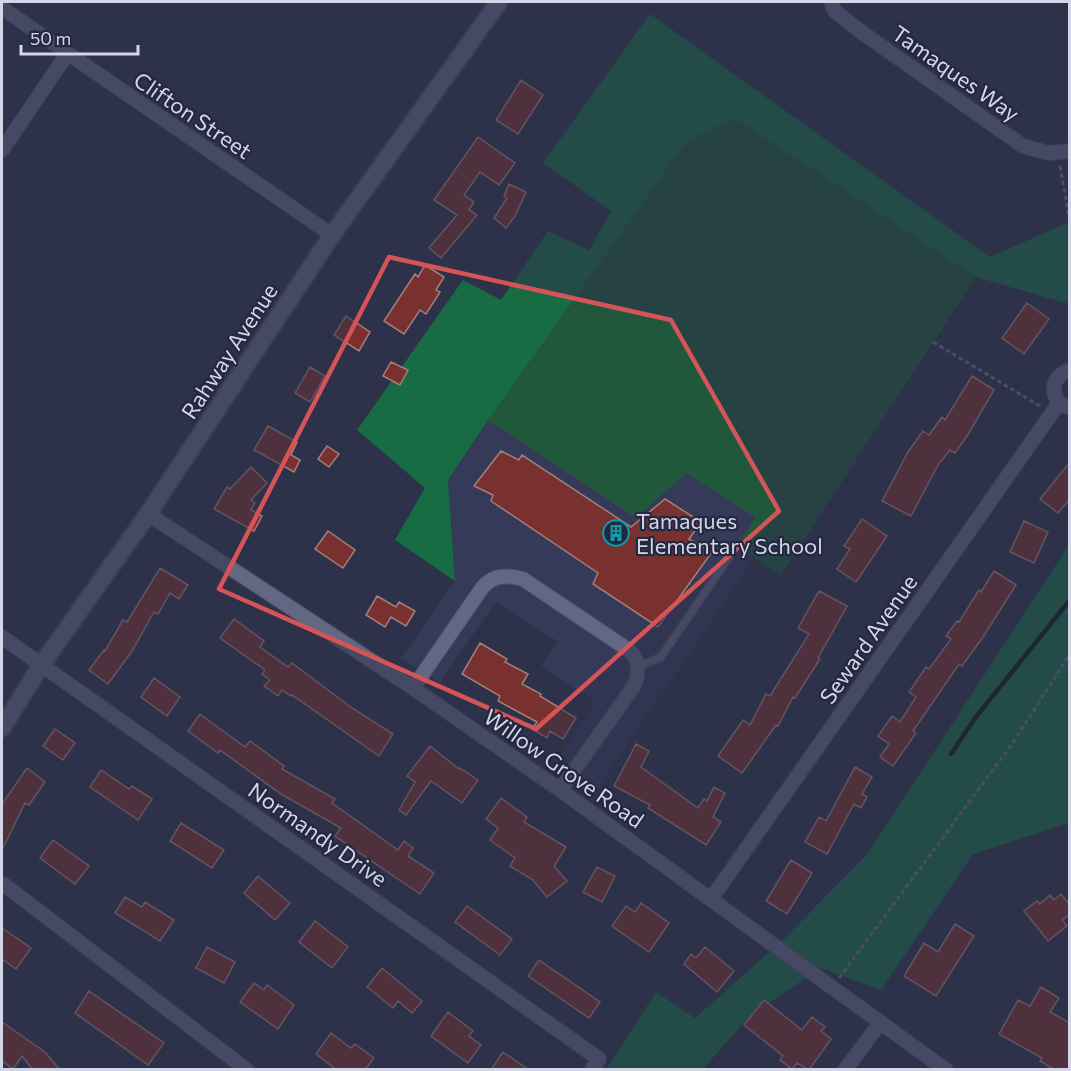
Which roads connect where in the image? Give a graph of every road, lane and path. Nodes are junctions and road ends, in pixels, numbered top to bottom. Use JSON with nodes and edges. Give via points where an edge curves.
{"nodes":[{"id":1,"x":499,"y":2,"type":"edge"},
{"id":2,"x":831,"y":2,"type":"edge"},
{"id":3,"x":2,"y":8,"type":"edge"},
{"id":4,"x":67,"y":54,"type":"junction"},
{"id":5,"x":2,"y":150,"type":"edge"},
{"id":6,"x":1064,"y":151,"type":"edge"},
{"id":7,"x":1070,"y":223,"type":"edge"},
{"id":8,"x":332,"y":235,"type":"junction"},
{"id":9,"x":933,"y":342,"type":"dead end"},
{"id":10,"x":1070,"y":370,"type":"edge"},
{"id":11,"x":1060,"y":408,"type":"edge"},
{"id":12,"x":148,"y":514,"type":"junction"},
{"id":13,"x":729,"y":557,"type":"dead end"},
{"id":14,"x":2,"y":637,"type":"edge"},
{"id":15,"x":1070,"y":654,"type":"edge"},
{"id":16,"x":42,"y":664,"type":"junction"},
{"id":17,"x":638,"y":667,"type":"junction"},
{"id":18,"x":413,"y":688,"type":"junction"},
{"id":19,"x":2,"y":728,"type":"edge"},
{"id":20,"x":560,"y":790,"type":"junction"},
{"id":21,"x":2,"y":883,"type":"edge"},
{"id":22,"x":711,"y":899,"type":"junction"},
{"id":23,"x":833,"y":987,"type":"junction"},
{"id":24,"x":880,"y":1023,"type":"junction"},
{"id":25,"x":247,"y":1070,"type":"edge"},
{"id":26,"x":592,"y":1070,"type":"edge"},
{"id":27,"x":845,"y":1070,"type":"edge"},
{"id":28,"x":946,"y":1070,"type":"edge"}],
"edges":[{"from":1,"to":8,"type":"street","name":"Rahway Avenue"},
{"from":2,"to":6,"type":"street","name":"Tamaques Way","via":[[835,11],[860,31],[1023,146],[1048,153]]},
{"from":3,"to":4,"type":"street","name":"Clifton Street"},
{"from":4,"to":5,"type":"street"},
{"from":4,"to":8,"type":"street","name":"Clifton Street"},
{"from":6,"to":7,"type":"path"},
{"from":8,"to":12,"type":"street","name":"Rahway Avenue"},
{"from":9,"to":11,"type":"path"},
{"from":10,"to":11,"type":"street","via":[[1059,376],[1053,387]]},
{"from":11,"to":22,"type":"street","name":"Seward Avenue"},
{"from":12,"to":16,"type":"street","name":"Rahway Avenue"},
{"from":12,"to":18,"type":"street","name":"Willow Grove Road"},
{"from":13,"to":17,"type":"lane","via":[[661,657]]},
{"from":14,"to":16,"type":"street","name":"Normandy Drive"},
{"from":15,"to":23,"type":"path","via":[[1005,753]]},
{"from":16,"to":19,"type":"street","name":"Rahway Avenue"},
{"from":16,"to":26,"type":"street","name":"Normandy Drive","via":[[599,1059]]},
{"from":17,"to":18,"type":"street","via":[[630,651],[523,579],[499,576],[488,580]]},
{"from":17,"to":20,"type":"street","via":[[634,686]]},
{"from":18,"to":20,"type":"street","name":"Willow Grove Road"},
{"from":20,"to":22,"type":"street","name":"Willow Grove Road"},
{"from":21,"to":25,"type":"street"},
{"from":22,"to":23,"type":"street","name":"Willow Grove Road"},
{"from":23,"to":24,"type":"street","name":"Willow Grove Road"},
{"from":24,"to":27,"type":"street"},
{"from":24,"to":28,"type":"street","name":"Willow Grove Road"}]}
